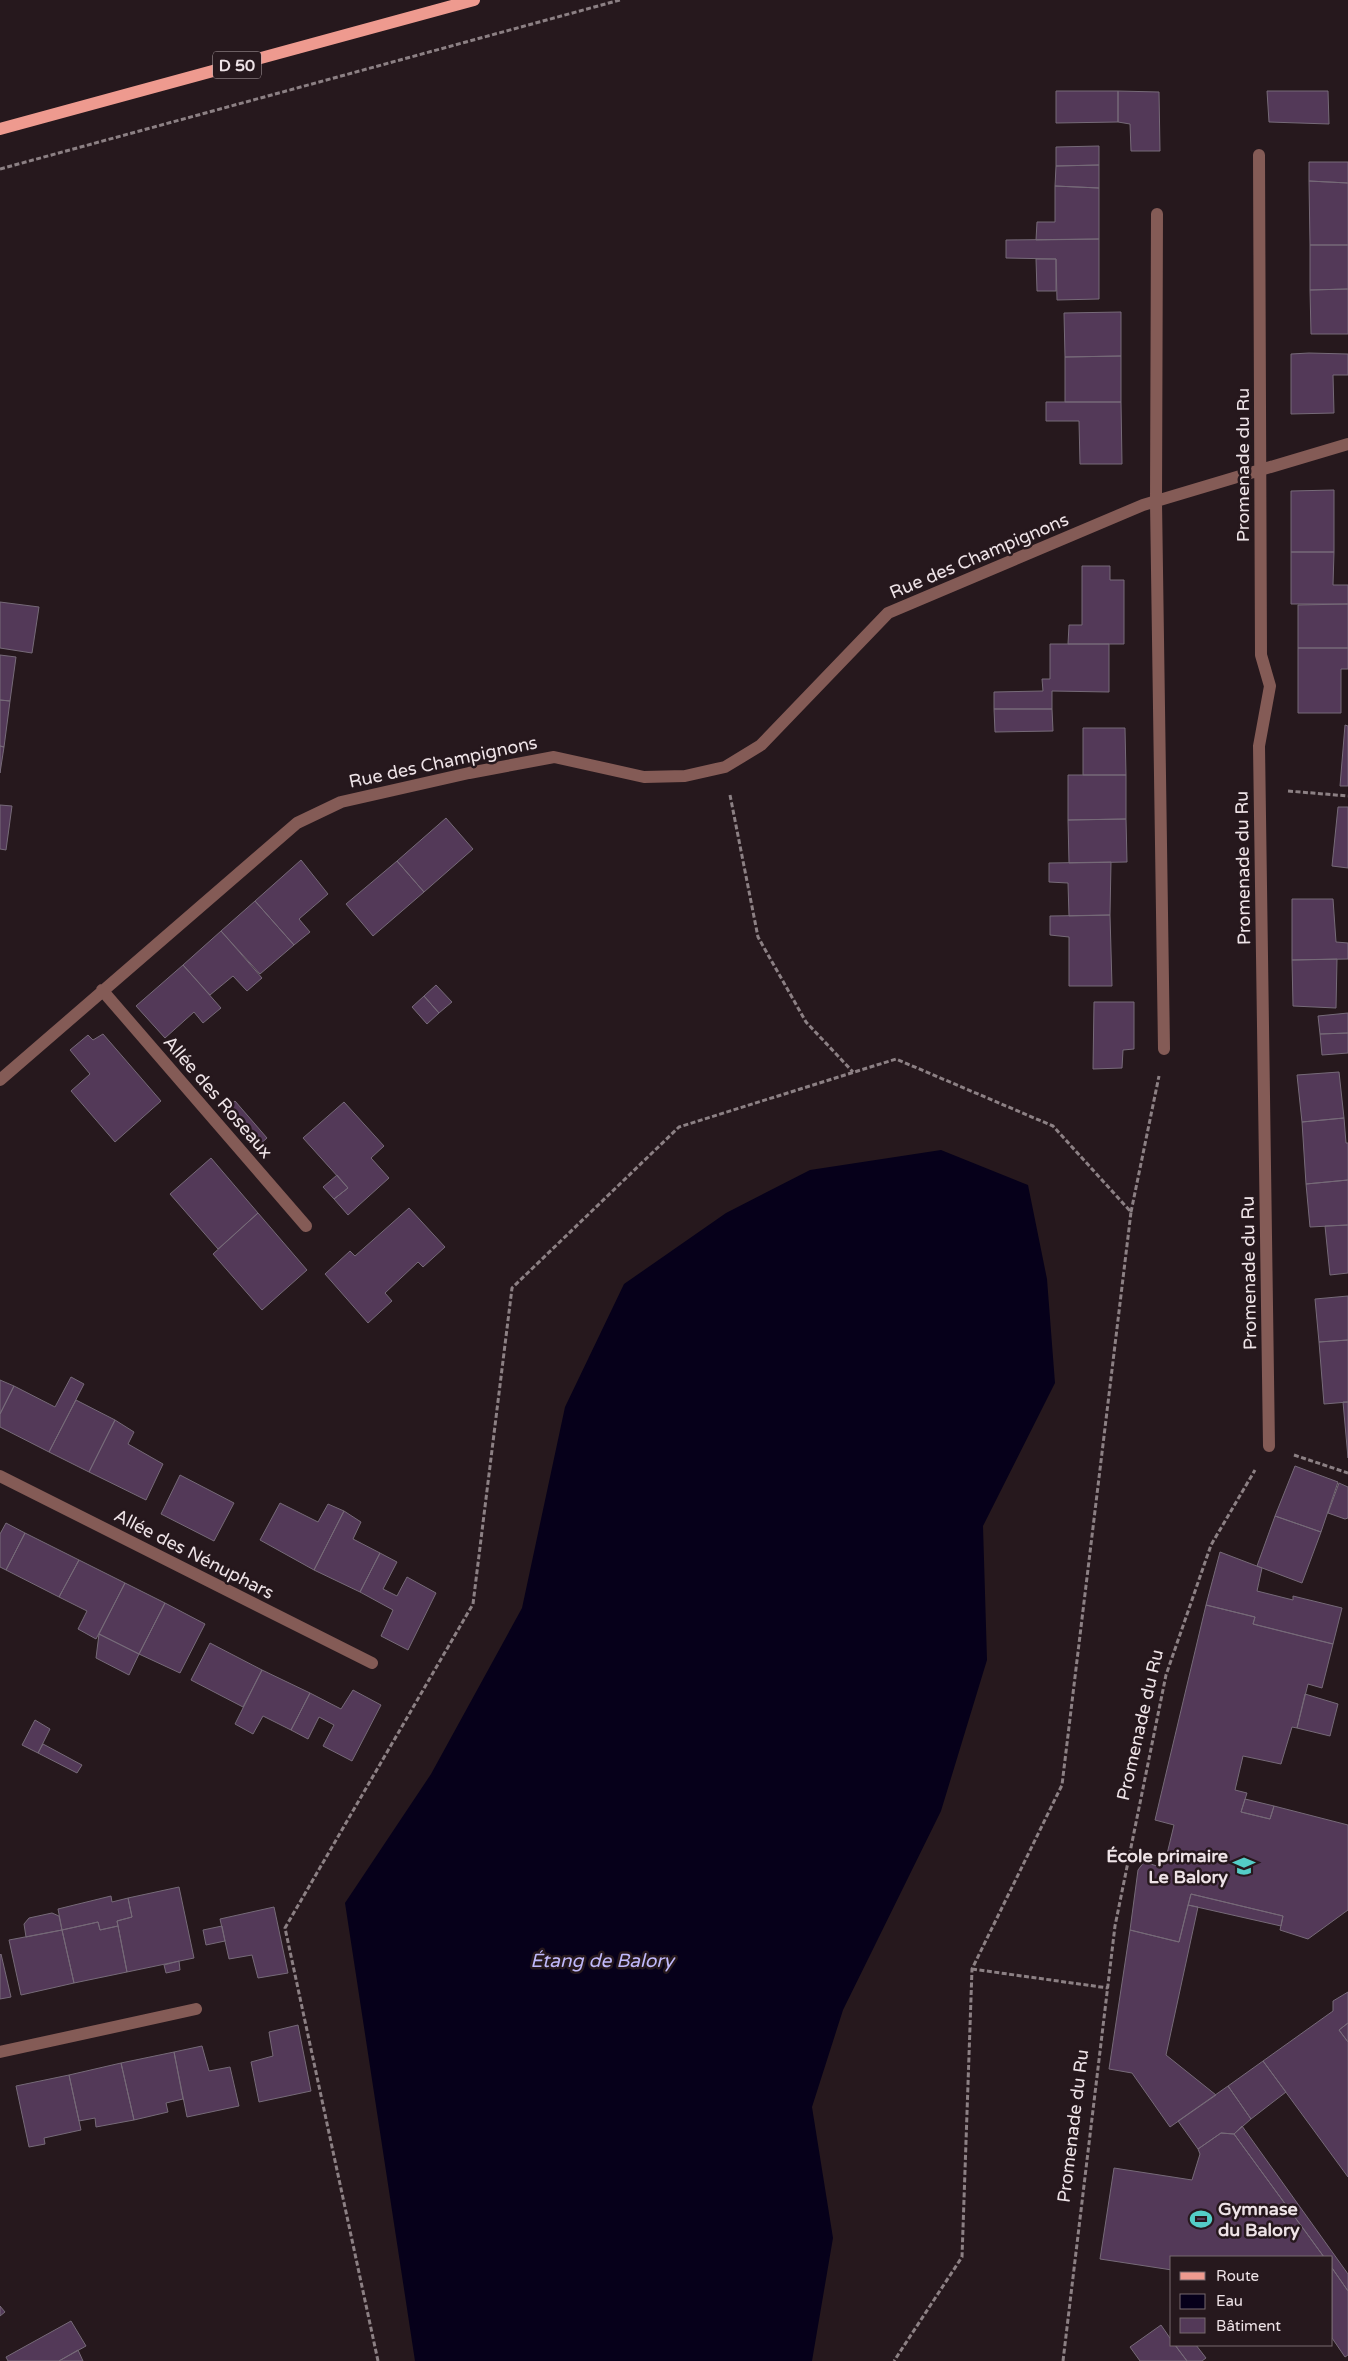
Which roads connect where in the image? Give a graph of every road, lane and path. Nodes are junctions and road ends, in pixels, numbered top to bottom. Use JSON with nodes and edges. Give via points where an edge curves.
{"nodes":[{"id":1,"x":474,"y":0,"type":"edge"},
{"id":2,"x":620,"y":0,"type":"edge"},
{"id":3,"x":0,"y":129,"type":"edge"},
{"id":4,"x":1259,"y":155,"type":"dead end"},
{"id":5,"x":0,"y":169,"type":"edge"},
{"id":6,"x":1157,"y":214,"type":"dead end"},
{"id":7,"x":1348,"y":444,"type":"edge"},
{"id":8,"x":1261,"y":470,"type":"junction"},
{"id":9,"x":1156,"y":502,"type":"junction"},
{"id":10,"x":725,"y":767,"type":"junction"},
{"id":11,"x":1260,"y":788,"type":"junction"},
{"id":12,"x":1348,"y":796,"type":"edge"},
{"id":13,"x":102,"y":990,"type":"junction"},
{"id":14,"x":1164,"y":1049,"type":"joint"},
{"id":15,"x":853,"y":1072,"type":"junction"},
{"id":16,"x":0,"y":1080,"type":"edge"},
{"id":17,"x":1131,"y":1212,"type":"junction"},
{"id":18,"x":306,"y":1226,"type":"dead end"},
{"id":19,"x":1269,"y":1446,"type":"junction"},
{"id":20,"x":1348,"y":1473,"type":"edge"},
{"id":21,"x":0,"y":1476,"type":"edge"},
{"id":22,"x":372,"y":1663,"type":"dead end"},
{"id":23,"x":972,"y":1969,"type":"junction"},
{"id":24,"x":1108,"y":1988,"type":"junction"},
{"id":25,"x":196,"y":2009,"type":"dead end"},
{"id":26,"x":0,"y":2052,"type":"edge"},
{"id":27,"x":378,"y":2361,"type":"edge"},
{"id":28,"x":894,"y":2361,"type":"edge"},
{"id":29,"x":1062,"y":2361,"type":"edge"}],
"edges":[{"from":1,"to":3,"type":"main road","number":"D 50"},
{"from":2,"to":5,"type":"path"},
{"from":4,"to":8,"type":"street","name":"Promenade du Ru"},
{"from":6,"to":9,"type":"street"},
{"from":7,"to":8,"type":"street","name":"Rue des Champignons"},
{"from":8,"to":9,"type":"street","name":"Rue des Champignons"},
{"from":8,"to":11,"type":"street","name":"Promenade du Ru","via":[[1261,655],[1270,686],[1259,746]]},
{"from":9,"to":10,"type":"street","name":"Rue des Champignons","via":[[888,613],[761,745]]},
{"from":9,"to":14,"type":"street"},
{"from":10,"to":13,"type":"street","name":"Rue des Champignons","via":[[685,776],[644,777],[554,757],[341,802],[297,823]]},
{"from":10,"to":15,"type":"path","via":[[758,937],[806,1022]]},
{"from":11,"to":12,"type":"path"},
{"from":11,"to":19,"type":"street","name":"Promenade du Ru"},
{"from":13,"to":16,"type":"street","name":"Rue des Champignons"},
{"from":13,"to":18,"type":"street","name":"Allée des Roseaux"},
{"from":14,"to":17,"type":"path"},
{"from":15,"to":17,"type":"path","via":[[896,1059],[1053,1126]]},
{"from":15,"to":27,"type":"path","via":[[679,1127],[512,1288],[473,1604],[285,1928]]},
{"from":17,"to":23,"type":"path","via":[[1062,1785]]},
{"from":19,"to":20,"type":"path"},
{"from":19,"to":24,"type":"path","name":"Promenade du Ru","via":[[1211,1545],[1166,1675],[1115,1926]]},
{"from":21,"to":22,"type":"street","name":"Allée des Nénuphars"},
{"from":23,"to":24,"type":"path"},
{"from":23,"to":28,"type":"path","via":[[962,2257]]},
{"from":24,"to":29,"type":"path","name":"Promenade du Ru"},
{"from":25,"to":26,"type":"street"}]}
